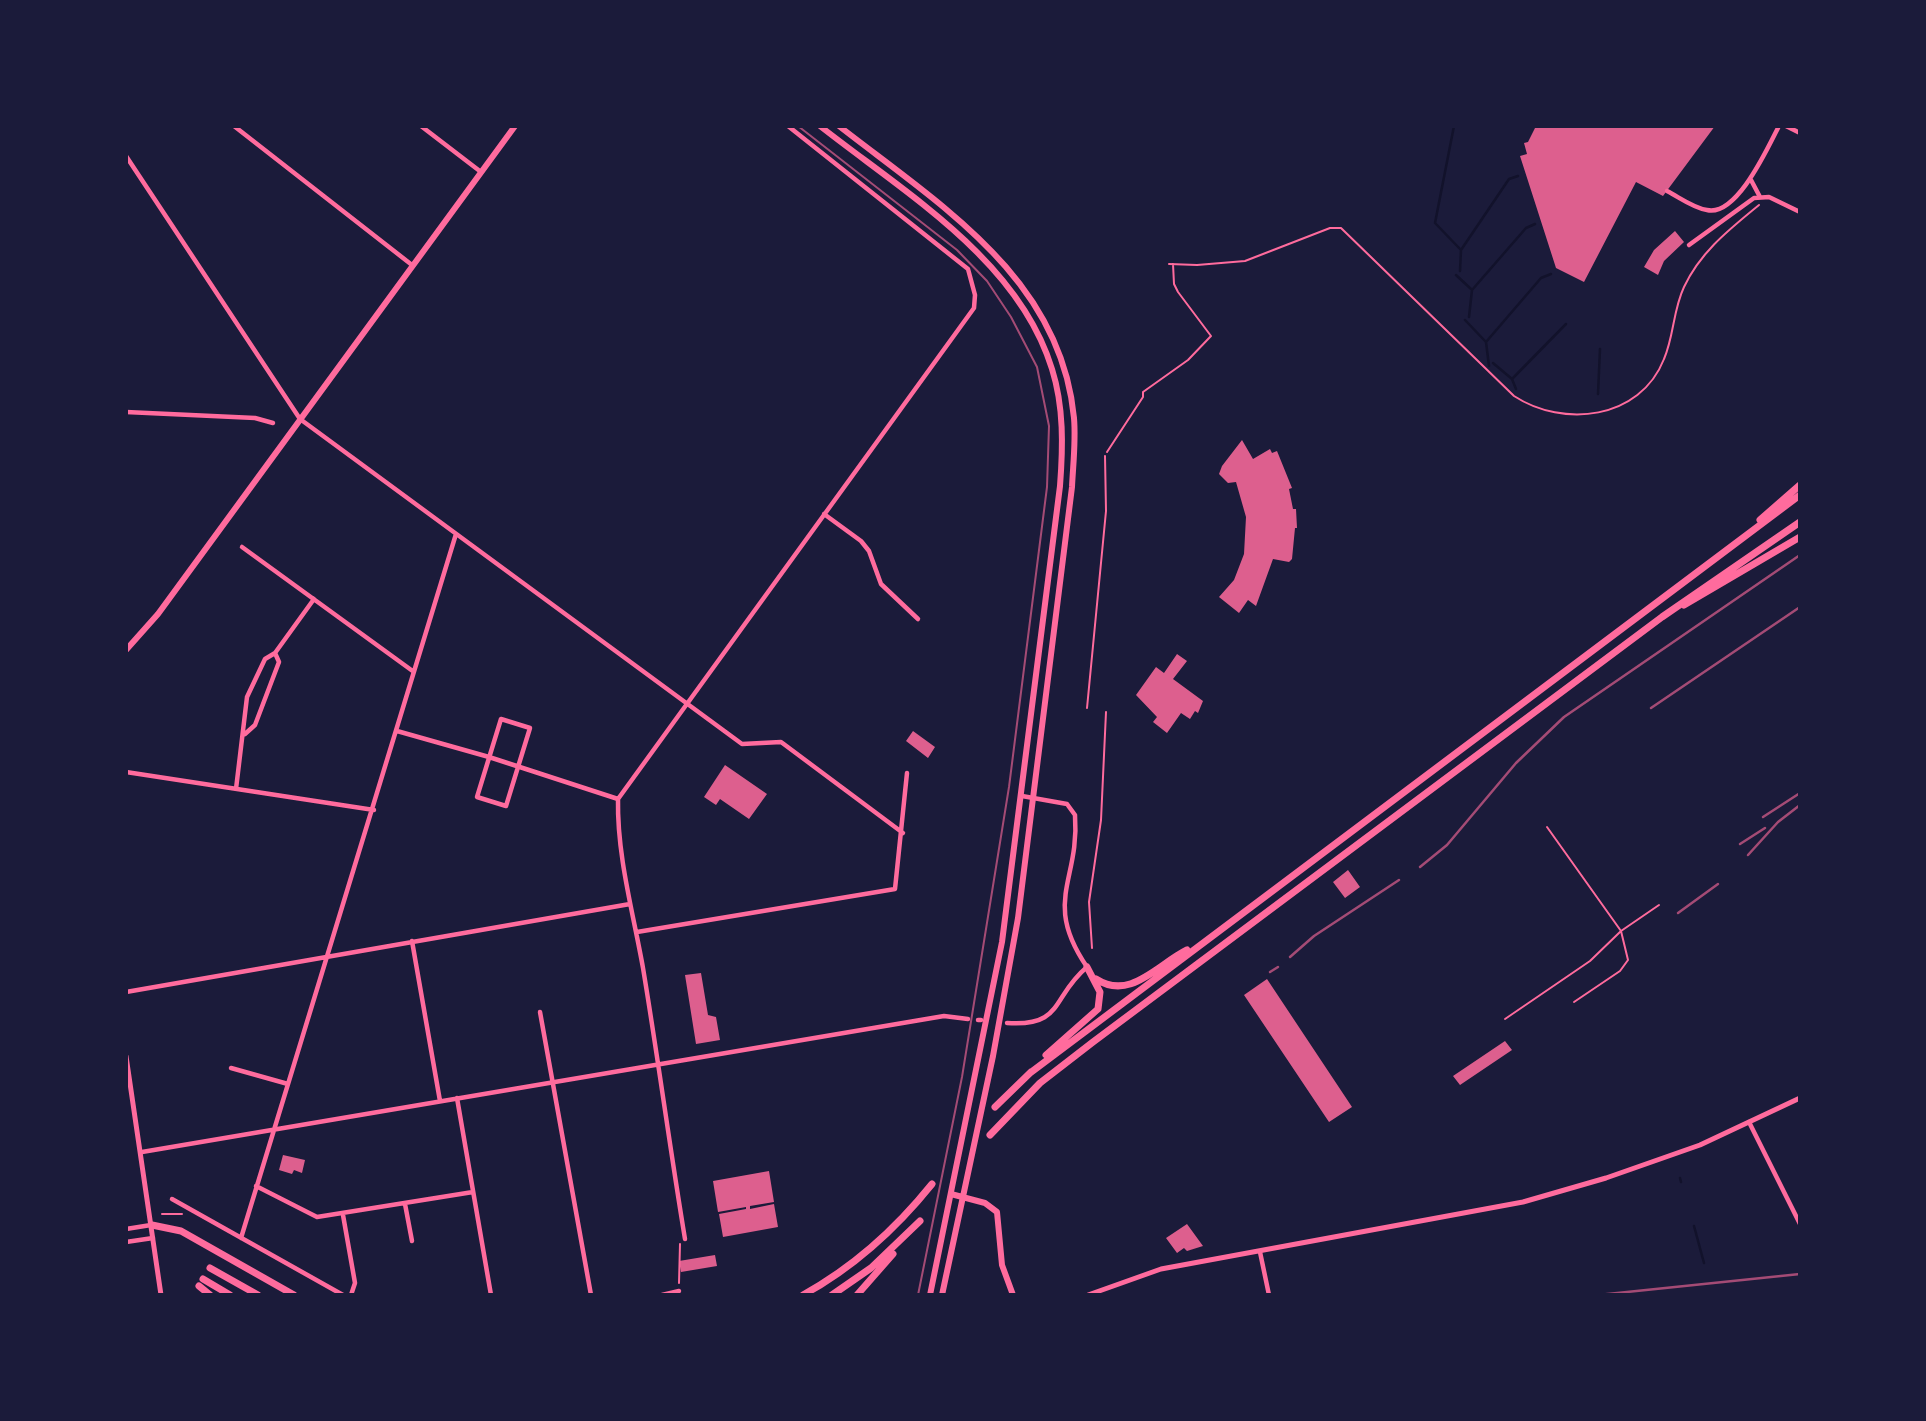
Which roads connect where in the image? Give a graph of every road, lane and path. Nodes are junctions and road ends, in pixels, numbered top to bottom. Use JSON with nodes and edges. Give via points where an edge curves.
{"nodes":[{"id":1,"x":234,"y":126,"type":"edge"},
{"id":2,"x":421,"y":126,"type":"edge"},
{"id":3,"x":515,"y":126,"type":"edge"},
{"id":4,"x":788,"y":126,"type":"edge"},
{"id":5,"x":820,"y":126,"type":"edge"},
{"id":6,"x":839,"y":126,"type":"edge"},
{"id":7,"x":1779,"y":126,"type":"edge"},
{"id":8,"x":1786,"y":126,"type":"edge"},
{"id":9,"x":1800,"y":133,"type":"edge"},
{"id":10,"x":126,"y":156,"type":"edge"},
{"id":11,"x":481,"y":172,"type":"junction"},
{"id":12,"x":1751,"y":180,"type":"junction"},
{"id":13,"x":1667,"y":191,"type":"dead end"},
{"id":14,"x":1760,"y":197,"type":"junction"},
{"id":15,"x":1800,"y":212,"type":"edge"},
{"id":16,"x":1689,"y":245,"type":"dead end"},
{"id":17,"x":1169,"y":264,"type":"dead end"},
{"id":18,"x":1173,"y":264,"type":"junction"},
{"id":19,"x":412,"y":265,"type":"junction"},
{"id":20,"x":126,"y":412,"type":"edge"},
{"id":21,"x":300,"y":419,"type":"junction"},
{"id":22,"x":273,"y":423,"type":"dead end"},
{"id":23,"x":1105,"y":456,"type":"joint"},
{"id":24,"x":1800,"y":485,"type":"edge"},
{"id":25,"x":1800,"y":495,"type":"edge"},
{"id":26,"x":824,"y":514,"type":"junction"},
{"id":27,"x":1800,"y":522,"type":"edge"},
{"id":28,"x":456,"y":534,"type":"junction"},
{"id":29,"x":1748,"y":534,"type":"junction"},
{"id":30,"x":1800,"y":537,"type":"edge"},
{"id":31,"x":242,"y":547,"type":"dead end"},
{"id":32,"x":314,"y":599,"type":"junction"},
{"id":33,"x":1662,"y":617,"type":"junction"},
{"id":34,"x":918,"y":619,"type":"dead end"},
{"id":35,"x":126,"y":650,"type":"edge"},
{"id":36,"x":275,"y":653,"type":"junction"},
{"id":37,"x":415,"y":672,"type":"junction"},
{"id":38,"x":686,"y":704,"type":"junction"},
{"id":39,"x":1087,"y":708,"type":"dead end"},
{"id":40,"x":1106,"y":712,"type":"dead end"},
{"id":41,"x":397,"y":731,"type":"junction"},
{"id":42,"x":245,"y":734,"type":"junction"},
{"id":43,"x":489,"y":757,"type":"junction"},
{"id":44,"x":518,"y":766,"type":"junction"},
{"id":45,"x":126,"y":772,"type":"edge"},
{"id":46,"x":907,"y":773,"type":"dead end"},
{"id":47,"x":236,"y":789,"type":"junction"},
{"id":48,"x":1022,"y":796,"type":"junction"},
{"id":49,"x":1033,"y":798,"type":"junction"},
{"id":50,"x":618,"y":799,"type":"junction"},
{"id":51,"x":374,"y":810,"type":"junction"},
{"id":52,"x":1547,"y":827,"type":"dead end"},
{"id":53,"x":903,"y":833,"type":"junction"},
{"id":54,"x":630,"y":904,"type":"junction"},
{"id":55,"x":1659,"y":905,"type":"dead end"},
{"id":56,"x":637,"y":932,"type":"junction"},
{"id":57,"x":1621,"y":932,"type":"junction"},
{"id":58,"x":412,"y":941,"type":"junction"},
{"id":59,"x":1203,"y":942,"type":"junction"},
{"id":60,"x":1092,"y":948,"type":"dead end"},
{"id":61,"x":327,"y":957,"type":"junction"},
{"id":62,"x":1087,"y":967,"type":"junction"},
{"id":63,"x":1094,"y":977,"type":"junction"},
{"id":64,"x":126,"y":992,"type":"edge"},
{"id":65,"x":1574,"y":1002,"type":"dead end"},
{"id":66,"x":540,"y":1012,"type":"dead end"},
{"id":67,"x":968,"y":1019,"type":"dead end"},
{"id":68,"x":1505,"y":1019,"type":"dead end"},
{"id":69,"x":1007,"y":1023,"type":"dead end"},
{"id":70,"x":126,"y":1056,"type":"edge"},
{"id":71,"x":657,"y":1064,"type":"junction"},
{"id":72,"x":231,"y":1069,"type":"dead end"},
{"id":73,"x":1030,"y":1073,"type":"junction"},
{"id":74,"x":552,"y":1083,"type":"junction"},
{"id":75,"x":288,"y":1084,"type":"junction"},
{"id":76,"x":457,"y":1098,"type":"junction"},
{"id":77,"x":1800,"y":1098,"type":"edge"},
{"id":78,"x":440,"y":1101,"type":"junction"},
{"id":79,"x":995,"y":1107,"type":"dead end"},
{"id":80,"x":1749,"y":1122,"type":"junction"},
{"id":81,"x":273,"y":1130,"type":"junction"},
{"id":82,"x":989,"y":1135,"type":"dead end"},
{"id":83,"x":142,"y":1152,"type":"junction"},
{"id":84,"x":932,"y":1184,"type":"dead end"},
{"id":85,"x":256,"y":1186,"type":"junction"},
{"id":86,"x":473,"y":1192,"type":"junction"},
{"id":87,"x":951,"y":1194,"type":"junction"},
{"id":88,"x":962,"y":1194,"type":"junction"},
{"id":89,"x":172,"y":1199,"type":"dead end"},
{"id":90,"x":405,"y":1204,"type":"junction"},
{"id":91,"x":187,"y":1207,"type":"junction"},
{"id":92,"x":183,"y":1213,"type":"joint"},
{"id":93,"x":926,"y":1213,"type":"dead end"},
{"id":94,"x":162,"y":1214,"type":"dead end"},
{"id":95,"x":343,"y":1214,"type":"junction"},
{"id":96,"x":920,"y":1221,"type":"junction"},
{"id":97,"x":1800,"y":1224,"type":"edge"},
{"id":98,"x":152,"y":1225,"type":"junction"},
{"id":99,"x":126,"y":1229,"type":"edge"},
{"id":100,"x":154,"y":1238,"type":"junction"},
{"id":101,"x":241,"y":1238,"type":"junction"},
{"id":102,"x":685,"y":1239,"type":"joint"},
{"id":103,"x":412,"y":1241,"type":"dead end"},
{"id":104,"x":126,"y":1242,"type":"edge"},
{"id":105,"x":1260,"y":1252,"type":"junction"},
{"id":106,"x":210,"y":1268,"type":"dead end"},
{"id":107,"x":679,"y":1292,"type":"joint"},
{"id":108,"x":161,"y":1295,"type":"edge"},
{"id":109,"x":210,"y":1295,"type":"edge"},
{"id":110,"x":230,"y":1295,"type":"edge"},
{"id":111,"x":258,"y":1295,"type":"edge"},
{"id":112,"x":294,"y":1295,"type":"edge"},
{"id":113,"x":343,"y":1295,"type":"edge"},
{"id":114,"x":351,"y":1295,"type":"edge"},
{"id":115,"x":491,"y":1295,"type":"edge"},
{"id":116,"x":590,"y":1295,"type":"edge"},
{"id":117,"x":662,"y":1295,"type":"edge"},
{"id":118,"x":803,"y":1295,"type":"edge"},
{"id":119,"x":832,"y":1295,"type":"edge"},
{"id":120,"x":857,"y":1295,"type":"edge"},
{"id":121,"x":930,"y":1295,"type":"edge"},
{"id":122,"x":942,"y":1295,"type":"edge"},
{"id":123,"x":1013,"y":1295,"type":"edge"},
{"id":124,"x":1088,"y":1295,"type":"edge"},
{"id":125,"x":1269,"y":1295,"type":"edge"}],
"edges":[{"from":1,"to":19,"type":"street"},
{"from":2,"to":11,"type":"street"},
{"from":3,"to":11,"type":"main road"},
{"from":4,"to":26,"type":"street","via":[[968,269],[975,295],[967,319]]},
{"from":5,"to":48,"type":"main road","via":[[988,263],[1023,306],[1053,371],[1062,435],[1060,486]]},
{"from":6,"to":49,"type":"main road","via":[[998,255],[1030,294],[1064,367],[1074,418],[1073,475]]},
{"from":7,"to":12,"type":"street"},
{"from":8,"to":9,"type":"street"},
{"from":10,"to":21,"type":"street"},
{"from":11,"to":19,"type":"main road"},
{"from":12,"to":13,"type":"street","via":[[1712,211]]},
{"from":12,"to":14,"type":"street"},
{"from":14,"to":15,"type":"street"},
{"from":14,"to":16,"type":"street"},
{"from":14,"to":18,"type":"path","via":[[1759,206],[1732,225],[1695,267],[1676,306],[1665,358],[1653,378],[1620,406],[1588,415],[1549,413],[1514,396],[1341,228],[1330,228],[1245,261]]},
{"from":17,"to":18,"type":"path"},
{"from":18,"to":23,"type":"path","via":[[1178,292],[1211,336],[1188,360],[1143,392]]},
{"from":19,"to":21,"type":"main road"},
{"from":20,"to":22,"type":"street","via":[[255,418]]},
{"from":21,"to":28,"type":"street"},
{"from":21,"to":35,"type":"main road","via":[[158,614]]},
{"from":23,"to":39,"type":"lane","via":[[1106,510]]},
{"from":24,"to":29,"type":"highway"},
{"from":25,"to":29,"type":"highway"},
{"from":26,"to":34,"type":"street","via":[[861,541],[881,584]]},
{"from":26,"to":38,"type":"street"},
{"from":27,"to":33,"type":"highway"},
{"from":28,"to":37,"type":"street"},
{"from":28,"to":38,"type":"street"},
{"from":29,"to":59,"type":"highway"},
{"from":30,"to":33,"type":"highway"},
{"from":31,"to":32,"type":"street"},
{"from":32,"to":36,"type":"street"},
{"from":32,"to":37,"type":"street"},
{"from":33,"to":82,"type":"highway","via":[[1065,1063]]},
{"from":36,"to":42,"type":"street","via":[[279,662],[255,725]]},
{"from":36,"to":42,"type":"street","via":[[265,659],[247,697],[241,727]]},
{"from":37,"to":41,"type":"street"},
{"from":38,"to":50,"type":"street"},
{"from":38,"to":53,"type":"street","via":[[741,744],[781,742]]},
{"from":40,"to":60,"type":"path","via":[[1101,820],[1089,902]]},
{"from":41,"to":43,"type":"street"},
{"from":41,"to":51,"type":"street"},
{"from":42,"to":47,"type":"street"},
{"from":43,"to":44,"type":"street"},
{"from":43,"to":44,"type":"street","via":[[501,719],[530,727]]},
{"from":43,"to":44,"type":"street","via":[[477,797],[506,806]]},
{"from":44,"to":50,"type":"street"},
{"from":45,"to":47,"type":"street"},
{"from":46,"to":53,"type":"street"},
{"from":47,"to":51,"type":"street"},
{"from":48,"to":49,"type":"street"},
{"from":48,"to":87,"type":"main road","via":[[989,1013]]},
{"from":49,"to":62,"type":"street","via":[[1067,804],[1075,815],[1063,911],[1069,935]]},
{"from":49,"to":88,"type":"main road","via":[[1018,918]]},
{"from":50,"to":54,"type":"street","via":[[617,823]]},
{"from":51,"to":61,"type":"street"},
{"from":52,"to":57,"type":"lane"},
{"from":53,"to":56,"type":"street","via":[[895,890]]},
{"from":54,"to":56,"type":"street"},
{"from":54,"to":58,"type":"street"},
{"from":55,"to":57,"type":"lane"},
{"from":56,"to":71,"type":"street"},
{"from":57,"to":65,"type":"lane","via":[[1628,960],[1620,971]]},
{"from":57,"to":68,"type":"lane","via":[[1590,961]]},
{"from":58,"to":61,"type":"street"},
{"from":58,"to":78,"type":"street"},
{"from":59,"to":63,"type":"highway","via":[[1127,987],[1113,987]]},
{"from":59,"to":73,"type":"highway"},
{"from":61,"to":64,"type":"street"},
{"from":61,"to":75,"type":"street"},
{"from":62,"to":63,"type":"highway"},
{"from":62,"to":69,"type":"street","via":[[1046,1018],[1031,1024]]},
{"from":63,"to":73,"type":"highway","via":[[1100,992],[1098,1009]]},
{"from":66,"to":74,"type":"street"},
{"from":67,"to":71,"type":"street","via":[[944,1016]]},
{"from":70,"to":83,"type":"street"},
{"from":71,"to":74,"type":"street"},
{"from":71,"to":102,"type":"street"},
{"from":72,"to":75,"type":"street"},
{"from":73,"to":79,"type":"highway"},
{"from":74,"to":76,"type":"street"},
{"from":74,"to":116,"type":"street"},
{"from":75,"to":81,"type":"street"},
{"from":76,"to":78,"type":"street"},
{"from":76,"to":86,"type":"street"},
{"from":77,"to":80,"type":"street"},
{"from":78,"to":81,"type":"street"},
{"from":80,"to":97,"type":"street"},
{"from":80,"to":105,"type":"street","via":[[1667,1158],[1523,1202]]},
{"from":81,"to":83,"type":"street"},
{"from":81,"to":85,"type":"street"},
{"from":83,"to":98,"type":"street"},
{"from":84,"to":118,"type":"highway","via":[[872,1249]]},
{"from":85,"to":95,"type":"street","via":[[317,1217]]},
{"from":85,"to":101,"type":"street"},
{"from":86,"to":90,"type":"street"},
{"from":86,"to":115,"type":"street"},
{"from":87,"to":88,"type":"main road"},
{"from":87,"to":121,"type":"main road"},
{"from":88,"to":122,"type":"main road"},
{"from":88,"to":123,"type":"main road","via":[[998,1212],[1002,1265]]},
{"from":89,"to":91,"type":"street"},
{"from":90,"to":95,"type":"street"},
{"from":90,"to":103,"type":"street"},
{"from":91,"to":92,"type":"lane"},
{"from":91,"to":101,"type":"street"},
{"from":92,"to":94,"type":"path"},
{"from":93,"to":96,"type":"highway"},
{"from":95,"to":114,"type":"street","via":[[355,1283]]},
{"from":96,"to":119,"type":"highway","via":[[871,1268]]},
{"from":96,"to":120,"type":"highway"},
{"from":98,"to":99,"type":"street"},
{"from":98,"to":100,"type":"street"},
{"from":98,"to":112,"type":"highway","via":[[181,1231]]},
{"from":100,"to":104,"type":"street"},
{"from":100,"to":108,"type":"street"},
{"from":101,"to":113,"type":"street"},
{"from":102,"to":107,"type":"path","via":[[680,1240],[678,1255]]},
{"from":105,"to":124,"type":"street","via":[[1147,1272]]},
{"from":105,"to":125,"type":"street"},
{"from":106,"to":111,"type":"highway"},
{"from":107,"to":117,"type":"street"},
{"from":109,"to":110,"type":"highway","via":[[201,1282]]}]}
